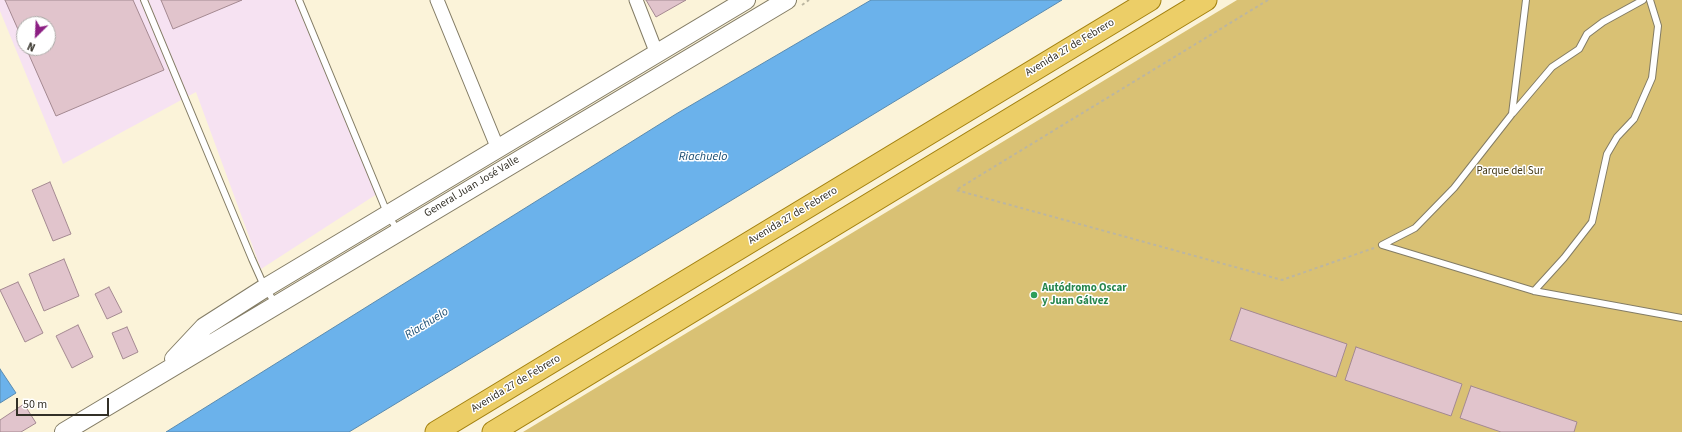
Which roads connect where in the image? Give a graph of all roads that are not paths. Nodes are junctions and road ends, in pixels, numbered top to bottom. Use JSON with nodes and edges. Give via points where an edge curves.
{"nodes":[{"id":1,"x":144,"y":0,"type":"edge"},
{"id":2,"x":299,"y":0,"type":"edge"},
{"id":3,"x":437,"y":0,"type":"edge"},
{"id":4,"x":636,"y":0,"type":"edge"},
{"id":5,"x":746,"y":0,"type":"edge"},
{"id":6,"x":787,"y":0,"type":"edge"},
{"id":7,"x":1150,"y":0,"type":"edge"},
{"id":8,"x":1206,"y":0,"type":"edge"},
{"id":9,"x":1526,"y":0,"type":"edge"},
{"id":10,"x":1643,"y":0,"type":"edge"},
{"id":11,"x":1650,"y":0,"type":"edge"},
{"id":12,"x":657,"y":54,"type":"junction"},
{"id":13,"x":1512,"y":114,"type":"junction"},
{"id":14,"x":498,"y":149,"type":"junction"},
{"id":15,"x":388,"y":215,"type":"junction"},
{"id":16,"x":398,"y":231,"type":"junction"},
{"id":17,"x":265,"y":288,"type":"junction"},
{"id":18,"x":1534,"y":291,"type":"junction"},
{"id":19,"x":276,"y":304,"type":"junction"},
{"id":20,"x":1682,"y":318,"type":"edge"},
{"id":21,"x":158,"y":376,"type":"junction"},
{"id":22,"x":64,"y":432,"type":"edge"},
{"id":23,"x":436,"y":432,"type":"edge"},
{"id":24,"x":493,"y":432,"type":"edge"}],
"edges":[{"from":1,"to":17,"type":"lane"},
{"from":2,"to":15,"type":"lane"},
{"from":3,"to":14,"type":"street"},
{"from":4,"to":12,"type":"street"},
{"from":5,"to":12,"type":"main road","name":"General Juan José Valle"},
{"from":6,"to":16,"type":"main road","name":"General Juan José Valle"},
{"from":7,"to":23,"type":"main road","name":"Avenida 27 de Febrero"},
{"from":8,"to":24,"type":"main road"},
{"from":9,"to":13,"type":"lane"},
{"from":10,"to":13,"type":"lane","via":[[1587,34],[1579,49],[1552,66]]},
{"from":11,"to":18,"type":"lane","via":[[1658,26],[1652,78],[1634,119],[1616,137],[1606,154],[1592,222]]},
{"from":12,"to":14,"type":"main road","name":"General Juan José Valle"},
{"from":13,"to":18,"type":"lane","via":[[1454,188],[1415,228],[1382,245]]},
{"from":14,"to":15,"type":"main road","name":"General Juan José Valle"},
{"from":15,"to":16,"type":"lane"},
{"from":15,"to":17,"type":"main road","name":"General Juan José Valle"},
{"from":16,"to":19,"type":"main road","name":"General Juan José Valle"},
{"from":17,"to":19,"type":"lane"},
{"from":17,"to":21,"type":"main road","name":"General Juan José Valle","via":[[204,327]]},
{"from":18,"to":20,"type":"lane"},
{"from":19,"to":21,"type":"main road","name":"General Juan José Valle"},
{"from":21,"to":22,"type":"main road","name":"General Juan José Valle"}]}
